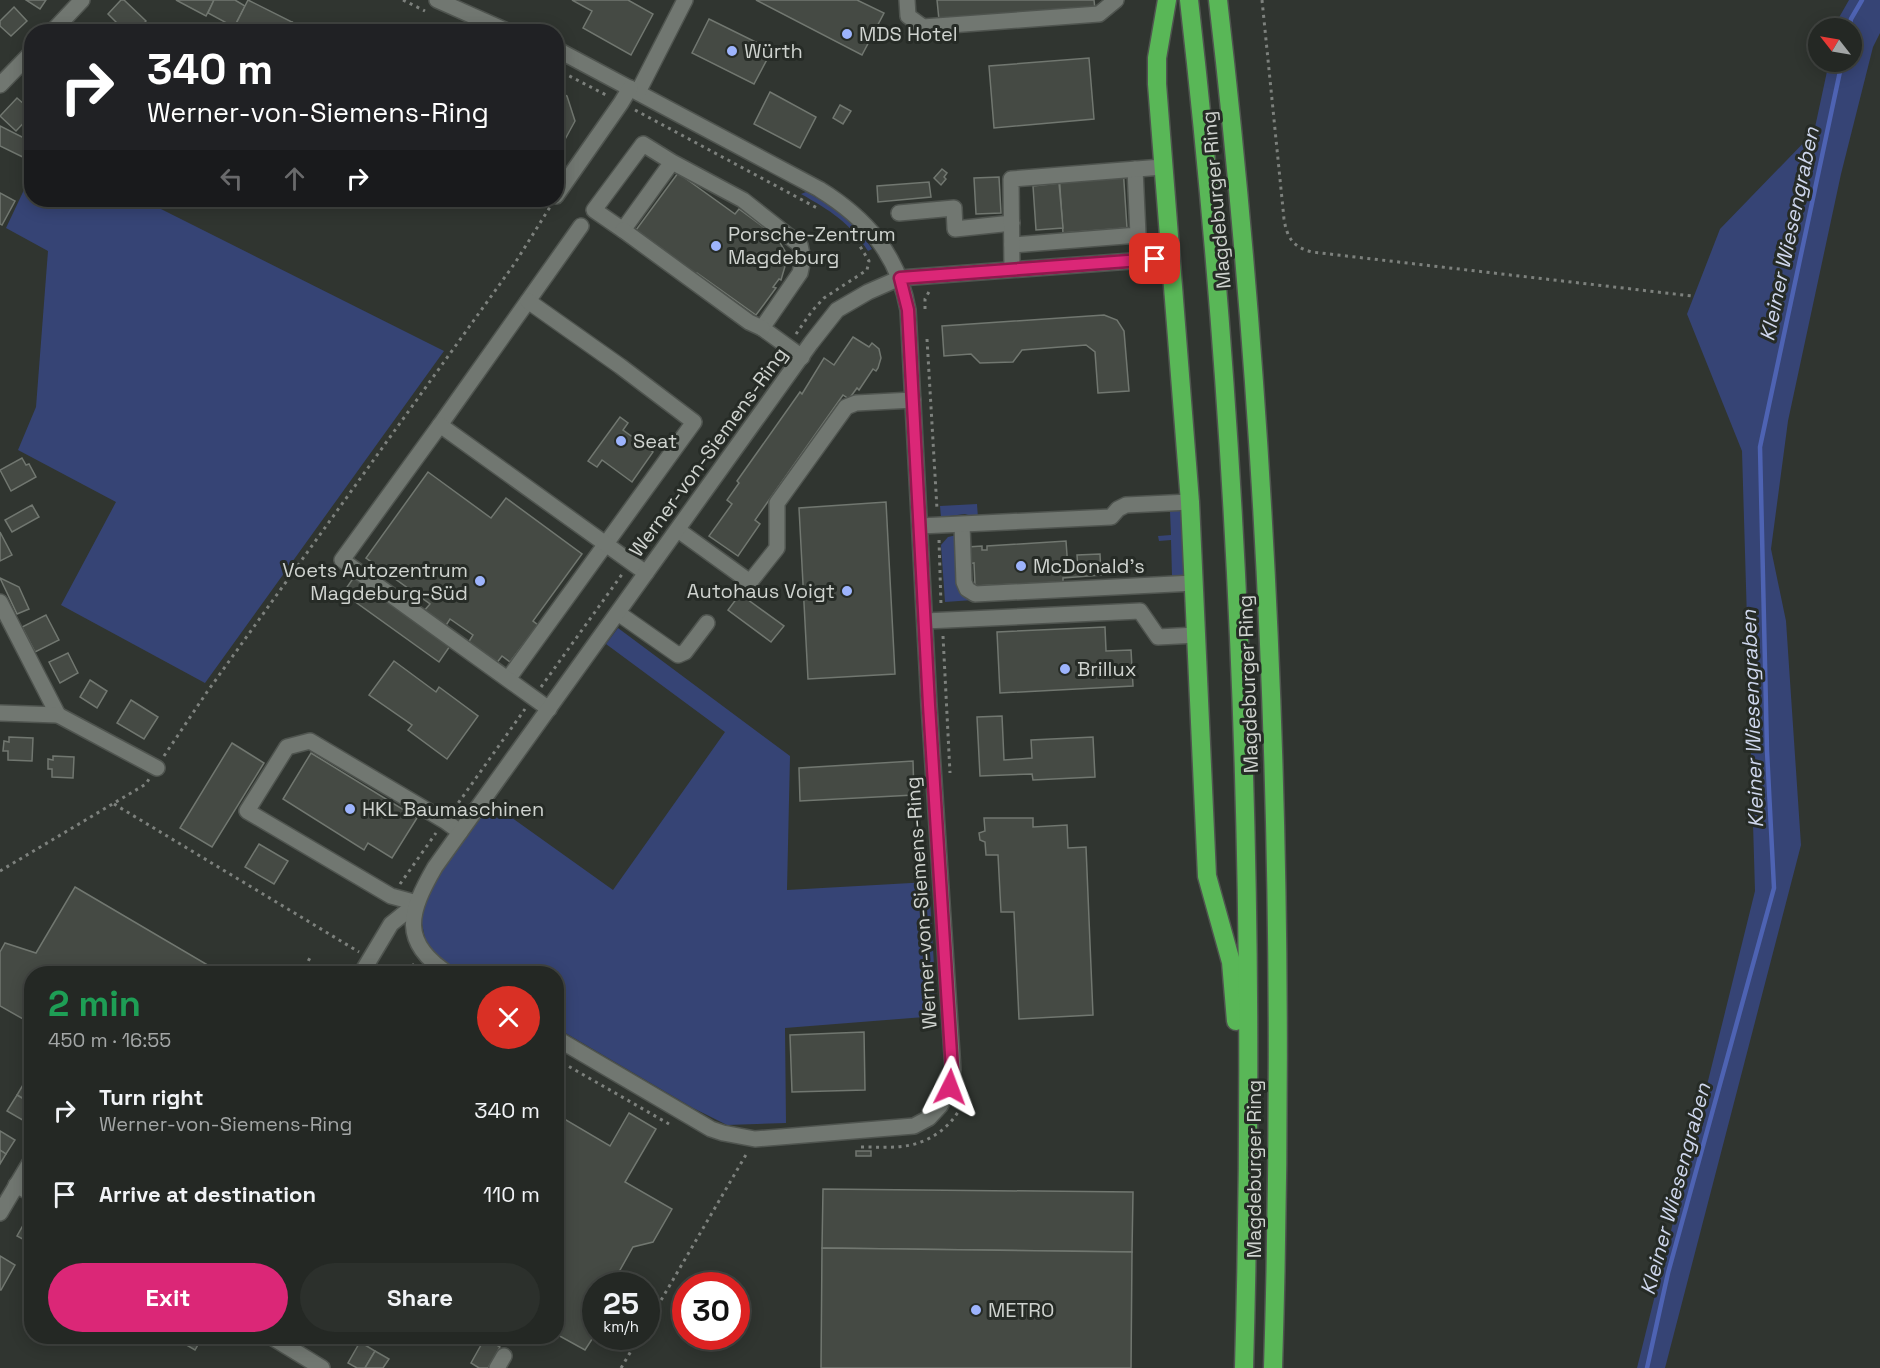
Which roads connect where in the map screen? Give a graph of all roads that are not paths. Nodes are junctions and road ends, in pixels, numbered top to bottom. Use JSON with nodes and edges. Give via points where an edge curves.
{"nodes":[{"id":1,"x":82,"y":0,"type":"edge"},
{"id":2,"x":437,"y":0,"type":"edge"},
{"id":3,"x":686,"y":0,"type":"edge"},
{"id":4,"x":907,"y":0,"type":"edge"},
{"id":5,"x":1116,"y":0,"type":"edge"},
{"id":6,"x":1167,"y":0,"type":"edge"},
{"id":7,"x":1189,"y":0,"type":"edge"},
{"id":8,"x":1218,"y":0,"type":"edge"},
{"id":9,"x":60,"y":24,"type":"edge"},
{"id":10,"x":491,"y":24,"type":"edge"},
{"id":11,"x":564,"y":54,"type":"edge"},
{"id":12,"x":24,"y":60,"type":"edge"},
{"id":13,"x":0,"y":85,"type":"edge"},
{"id":14,"x":634,"y":90,"type":"junction"},
{"id":15,"x":672,"y":162,"type":"junction"},
{"id":16,"x":1162,"y":167,"type":"junction"},
{"id":17,"x":1135,"y":169,"type":"junction"},
{"id":18,"x":564,"y":186,"type":"edge"},
{"id":19,"x":899,"y":213,"type":"dead end"},
{"id":20,"x":1012,"y":223,"type":"junction"},
{"id":21,"x":581,"y":226,"type":"dead end"},
{"id":22,"x":623,"y":230,"type":"junction"},
{"id":23,"x":1012,"y":245,"type":"junction"},
{"id":24,"x":1172,"y":258,"type":"junction"},
{"id":25,"x":1012,"y":269,"type":"junction"},
{"id":26,"x":900,"y":278,"type":"junction"},
{"id":27,"x":528,"y":302,"type":"junction"},
{"id":28,"x":762,"y":328,"type":"junction"},
{"id":29,"x":802,"y":357,"type":"junction"},
{"id":30,"x":913,"y":400,"type":"junction"},
{"id":31,"x":440,"y":424,"type":"junction"},
{"id":32,"x":1190,"y":501,"type":"junction"},
{"id":33,"x":962,"y":525,"type":"junction"},
{"id":34,"x":920,"y":526,"type":"junction"},
{"id":35,"x":678,"y":530,"type":"junction"},
{"id":36,"x":606,"y":544,"type":"junction"},
{"id":37,"x":646,"y":573,"type":"junction"},
{"id":38,"x":1194,"y":583,"type":"junction"},
{"id":39,"x":0,"y":602,"type":"edge"},
{"id":40,"x":618,"y":613,"type":"junction"},
{"id":41,"x":925,"y":621,"type":"junction"},
{"id":42,"x":707,"y":622,"type":"dead end"},
{"id":43,"x":1197,"y":635,"type":"junction"},
{"id":44,"x":508,"y":680,"type":"junction"},
{"id":45,"x":549,"y":709,"type":"junction"},
{"id":46,"x":0,"y":713,"type":"edge"},
{"id":47,"x":58,"y":715,"type":"junction"},
{"id":48,"x":157,"y":768,"type":"road end"},
{"id":49,"x":460,"y":832,"type":"junction"},
{"id":50,"x":417,"y":903,"type":"junction"},
{"id":51,"x":366,"y":966,"type":"edge"},
{"id":52,"x":438,"y":966,"type":"edge"},
{"id":53,"x":564,"y":1043,"type":"edge"},
{"id":54,"x":1248,"y":1087,"type":"junction"},
{"id":55,"x":24,"y":1172,"type":"edge"},
{"id":56,"x":16,"y":1185,"type":"junction"},
{"id":57,"x":24,"y":1190,"type":"edge"},
{"id":58,"x":0,"y":1213,"type":"edge"},
{"id":59,"x":283,"y":1344,"type":"edge"},
{"id":60,"x":322,"y":1368,"type":"edge"},
{"id":61,"x":1244,"y":1368,"type":"edge"},
{"id":62,"x":1273,"y":1368,"type":"edge"}],
"edges":[{"from":1,"to":9,"type":"street"},
{"from":2,"to":10,"type":"street"},
{"from":3,"to":14,"type":"street"},
{"from":4,"to":5,"type":"street","via":[[908,16],[923,27],[1099,14]]},
{"from":6,"to":16,"type":"highway","via":[[1157,58]]},
{"from":7,"to":54,"type":"highway","name":"Magdeburger Ring","via":[[1218,286],[1237,585],[1246,856]]},
{"from":8,"to":62,"type":"highway","name":"Magdeburger Ring","via":[[1246,280],[1267,579],[1277,893],[1278,1153]]},
{"from":11,"to":14,"type":"street","name":"Werner-von-Siemens-Ring"},
{"from":12,"to":13,"type":"street"},
{"from":14,"to":18,"type":"street"},
{"from":14,"to":26,"type":"street","name":"Werner-von-Siemens-Ring","via":[[844,204],[871,231]]},
{"from":15,"to":22,"type":"street"},
{"from":15,"to":22,"type":"street","via":[[643,144],[594,210]]},
{"from":15,"to":28,"type":"street","via":[[743,200],[800,245],[804,259],[800,273]]},
{"from":16,"to":17,"type":"street"},
{"from":16,"to":24,"type":"highway"},
{"from":17,"to":20,"type":"street","via":[[1011,179]]},
{"from":17,"to":23,"type":"street","via":[[1138,235]]},
{"from":19,"to":20,"type":"street","via":[[954,208],[955,229]]},
{"from":20,"to":23,"type":"street"},
{"from":21,"to":27,"type":"street"},
{"from":22,"to":28,"type":"street"},
{"from":23,"to":25,"type":"street"},
{"from":24,"to":25,"type":"street","name":"Werner-von-Siemens-Ring"},
{"from":24,"to":32,"type":"highway"},
{"from":25,"to":26,"type":"street","name":"Werner-von-Siemens-Ring"},
{"from":26,"to":29,"type":"street","name":"Werner-von-Siemens-Ring","via":[[837,310]]},
{"from":26,"to":30,"type":"street","name":"Werner-von-Siemens-Ring","via":[[908,310]]},
{"from":27,"to":31,"type":"street"},
{"from":27,"to":36,"type":"street","via":[[694,422]]},
{"from":28,"to":29,"type":"street"},
{"from":29,"to":35,"type":"street","name":"Werner-von-Siemens-Ring"},
{"from":30,"to":34,"type":"street","name":"Werner-von-Siemens-Ring"},
{"from":30,"to":35,"type":"street","via":[[846,407],[777,502],[777,548],[750,582]]},
{"from":31,"to":36,"type":"street"},
{"from":31,"to":44,"type":"street","via":[[342,560]]},
{"from":32,"to":33,"type":"street","via":[[1126,505],[1111,517]]},
{"from":32,"to":38,"type":"highway"},
{"from":33,"to":34,"type":"street"},
{"from":33,"to":38,"type":"street","via":[[964,582],[976,594]]},
{"from":34,"to":41,"type":"street","name":"Werner-von-Siemens-Ring"},
{"from":35,"to":37,"type":"street","name":"Werner-von-Siemens-Ring"},
{"from":36,"to":37,"type":"street"},
{"from":36,"to":44,"type":"street"},
{"from":37,"to":40,"type":"street","name":"Werner-von-Siemens-Ring"},
{"from":38,"to":43,"type":"highway"},
{"from":39,"to":47,"type":"street"},
{"from":40,"to":42,"type":"street","via":[[678,655],[685,652]]},
{"from":40,"to":45,"type":"street","name":"Werner-von-Siemens-Ring"},
{"from":41,"to":43,"type":"street","via":[[1140,610],[1158,637]]},
{"from":41,"to":53,"type":"street","name":"Werner-von-Siemens-Ring","via":[[952,1070],[950,1087],[938,1110],[914,1126],[755,1145],[711,1128]]},
{"from":43,"to":54,"type":"highway","via":[[1207,876],[1231,962],[1236,1046]]},
{"from":44,"to":45,"type":"street"},
{"from":45,"to":49,"type":"street","name":"Werner-von-Siemens-Ring"},
{"from":46,"to":47,"type":"street"},
{"from":47,"to":48,"type":"street"},
{"from":49,"to":50,"type":"street","name":"Werner-von-Siemens-Ring","via":[[435,867]]},
{"from":49,"to":50,"type":"street","via":[[310,741],[287,747],[247,811],[391,896]]},
{"from":50,"to":51,"type":"street","via":[[391,924]]},
{"from":50,"to":52,"type":"street","name":"Werner-von-Siemens-Ring","via":[[417,944],[424,956]]},
{"from":54,"to":61,"type":"highway","name":"Magdeburger Ring"},
{"from":55,"to":56,"type":"street"},
{"from":56,"to":57,"type":"street"},
{"from":56,"to":58,"type":"street"},
{"from":59,"to":60,"type":"street"}]}
